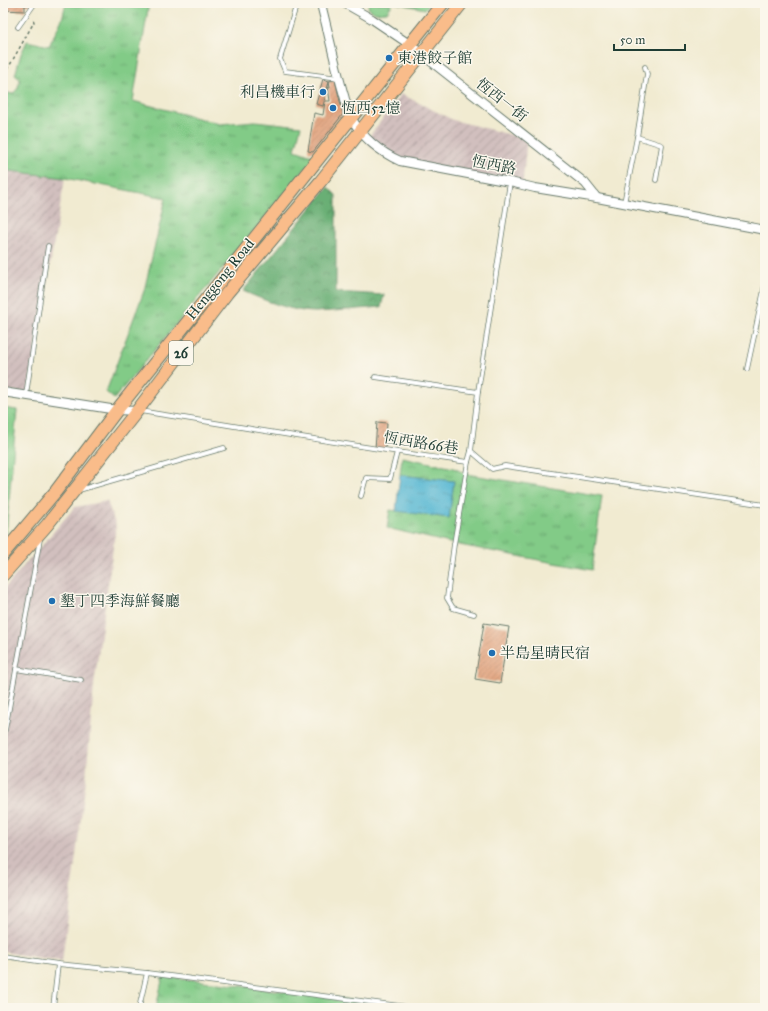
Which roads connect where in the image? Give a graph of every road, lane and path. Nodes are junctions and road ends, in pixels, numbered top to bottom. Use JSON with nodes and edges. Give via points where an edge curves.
{"nodes":[{"id":1,"x":35,"y":3,"type":"edge"},
{"id":2,"x":297,"y":3,"type":"edge"},
{"id":3,"x":324,"y":3,"type":"edge"},
{"id":4,"x":344,"y":3,"type":"edge"},
{"id":5,"x":443,"y":3,"type":"edge"},
{"id":6,"x":462,"y":3,"type":"edge"},
{"id":7,"x":30,"y":11,"type":"junction"},
{"id":8,"x":18,"y":27,"type":"dead end"},
{"id":9,"x":409,"y":44,"type":"junction"},
{"id":10,"x":421,"y":54,"type":"junction"},
{"id":11,"x":645,"y":67,"type":"dead end"},
{"id":12,"x":3,"y":74,"type":"edge"},
{"id":13,"x":339,"y":78,"type":"junction"},
{"id":14,"x":351,"y":118,"type":"junction"},
{"id":15,"x":360,"y":132,"type":"junction"},
{"id":16,"x":637,"y":137,"type":"junction"},
{"id":17,"x":656,"y":180,"type":"dead end"},
{"id":18,"x":510,"y":182,"type":"junction"},
{"id":19,"x":597,"y":198,"type":"junction"},
{"id":20,"x":624,"y":203,"type":"junction"},
{"id":21,"x":765,"y":230,"type":"edge"},
{"id":22,"x":48,"y":246,"type":"dead end"},
{"id":23,"x":765,"y":285,"type":"edge"},
{"id":24,"x":747,"y":369,"type":"dead end"},
{"id":25,"x":375,"y":377,"type":"dead end"},
{"id":26,"x":3,"y":392,"type":"edge"},
{"id":27,"x":478,"y":392,"type":"junction"},
{"id":28,"x":26,"y":396,"type":"junction"},
{"id":29,"x":117,"y":410,"type":"junction"},
{"id":30,"x":137,"y":410,"type":"junction"},
{"id":31,"x":224,"y":448,"type":"dead end"},
{"id":32,"x":471,"y":451,"type":"junction"},
{"id":33,"x":397,"y":452,"type":"junction"},
{"id":34,"x":468,"y":462,"type":"junction"},
{"id":35,"x":73,"y":492,"type":"junction"},
{"id":36,"x":361,"y":496,"type":"dead end"},
{"id":37,"x":765,"y":505,"type":"edge"},
{"id":38,"x":41,"y":531,"type":"junction"},
{"id":39,"x":3,"y":554,"type":"edge"},
{"id":40,"x":3,"y":575,"type":"edge"},
{"id":41,"x":474,"y":614,"type":"dead end"},
{"id":42,"x":16,"y":669,"type":"junction"},
{"id":43,"x":81,"y":680,"type":"dead end"},
{"id":44,"x":5,"y":716,"type":"edge"},
{"id":45,"x":5,"y":730,"type":"dead end"},
{"id":46,"x":3,"y":956,"type":"edge"},
{"id":47,"x":58,"y":964,"type":"junction"},
{"id":48,"x":147,"y":973,"type":"junction"},
{"id":49,"x":53,"y":1008,"type":"edge"},
{"id":50,"x":140,"y":1008,"type":"edge"},
{"id":51,"x":415,"y":1008,"type":"edge"}],
"edges":[{"from":1,"to":7,"type":"lane"},
{"from":2,"to":13,"type":"lane","via":[[280,59],[285,71]]},
{"from":3,"to":13,"type":"street","name":"恆西路","via":[[322,8]]},
{"from":4,"to":9,"type":"street","name":"恆西一街"},
{"from":5,"to":9,"type":"main road","name":"Henggong Road","number":"26"},
{"from":6,"to":10,"type":"main road","name":"Henggong Road","number":"26"},
{"from":7,"to":8,"type":"lane"},
{"from":7,"to":12,"type":"path","via":[[34,22]]},
{"from":9,"to":10,"type":"street","name":"恆西一街"},
{"from":9,"to":14,"type":"main road","name":"Henggong Road","number":"26"},
{"from":10,"to":15,"type":"main road","name":"Henggong Road","number":"26"},
{"from":10,"to":19,"type":"street","name":"恆西一街","via":[[585,183]]},
{"from":11,"to":16,"type":"lane","via":[[647,74]]},
{"from":13,"to":14,"type":"street","name":"恆西路"},
{"from":14,"to":15,"type":"street","name":"恆西路"},
{"from":14,"to":29,"type":"main road","name":"Henggong Road","number":"26"},
{"from":15,"to":18,"type":"street","name":"恆西路","via":[[388,156],[400,161]]},
{"from":15,"to":30,"type":"main road","name":"Henggong Road","number":"26","via":[[227,293]]},
{"from":16,"to":17,"type":"lane","via":[[662,145]]},
{"from":16,"to":20,"type":"lane"},
{"from":18,"to":19,"type":"street","name":"恆西路"},
{"from":18,"to":27,"type":"lane","name":"恆西路66巷"},
{"from":19,"to":20,"type":"street","name":"恆西路"},
{"from":20,"to":21,"type":"street","name":"恆西路"},
{"from":22,"to":28,"type":"lane"},
{"from":23,"to":24,"type":"lane"},
{"from":25,"to":27,"type":"lane"},
{"from":26,"to":28,"type":"street"},
{"from":27,"to":32,"type":"lane","name":"恆西路66巷"},
{"from":28,"to":29,"type":"street"},
{"from":29,"to":30,"type":"street"},
{"from":29,"to":39,"type":"main road","name":"Henggong Road","number":"26","via":[[56,491]]},
{"from":30,"to":33,"type":"lane","name":"恆西路66巷"},
{"from":30,"to":35,"type":"main road","name":"Henggong Road","number":"26"},
{"from":31,"to":35,"type":"lane"},
{"from":32,"to":34,"type":"lane","name":"恆西路66巷"},
{"from":32,"to":37,"type":"lane","via":[[492,469],[505,466]]},
{"from":33,"to":34,"type":"lane","name":"恆西路66巷"},
{"from":33,"to":36,"type":"lane","via":[[390,479],[366,478]]},
{"from":34,"to":41,"type":"lane","via":[[447,598],[453,608]]},
{"from":35,"to":38,"type":"main road","name":"Henggong Road","number":"26"},
{"from":38,"to":40,"type":"main road","name":"Henggong Road","number":"26"},
{"from":38,"to":42,"type":"lane"},
{"from":42,"to":43,"type":"lane"},
{"from":42,"to":44,"type":"lane"},
{"from":44,"to":45,"type":"lane"},
{"from":46,"to":47,"type":"lane"},
{"from":47,"to":48,"type":"lane"},
{"from":47,"to":49,"type":"lane"},
{"from":48,"to":50,"type":"lane"},
{"from":48,"to":51,"type":"lane"}]}
